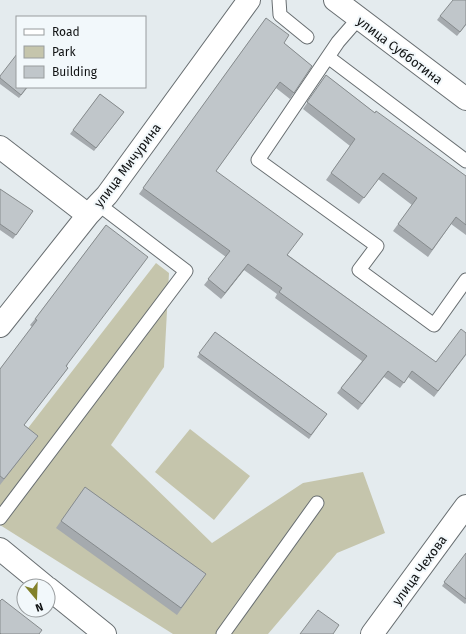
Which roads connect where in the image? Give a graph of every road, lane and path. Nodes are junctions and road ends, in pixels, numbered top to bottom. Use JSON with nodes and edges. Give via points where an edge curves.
{"nodes":[{"id":1,"x":249,"y":0,"type":"edge"},
{"id":2,"x":279,"y":0,"type":"edge"},
{"id":3,"x":335,"y":0,"type":"edge"},
{"id":4,"x":358,"y":19,"type":"junction"},
{"id":5,"x":307,"y":37,"type":"dead end"},
{"id":6,"x":328,"y":57,"type":"junction"},
{"id":7,"x":466,"y":99,"type":"edge"},
{"id":8,"x":0,"y":147,"type":"edge"},
{"id":9,"x":466,"y":161,"type":"edge"},
{"id":10,"x":93,"y":209,"type":"junction"},
{"id":11,"x":466,"y":280,"type":"edge"},
{"id":12,"x":0,"y":326,"type":"edge"},
{"id":13,"x":317,"y":503,"type":"dead end"},
{"id":14,"x":466,"y":506,"type":"edge"},
{"id":15,"x":0,"y":518,"type":"edge"},
{"id":16,"x":0,"y":549,"type":"edge"},
{"id":17,"x":35,"y":578,"type":"edge"},
{"id":18,"x":56,"y":594,"type":"edge"},
{"id":19,"x":105,"y":634,"type":"edge"},
{"id":20,"x":223,"y":634,"type":"edge"},
{"id":21,"x":372,"y":634,"type":"edge"}],
"edges":[{"from":1,"to":10,"type":"street","name":"улица Мичурина","via":[[107,195]]},
{"from":2,"to":5,"type":"lane","via":[[280,15]]},
{"from":3,"to":4,"type":"street","name":"улица Субботина"},
{"from":4,"to":6,"type":"lane"},
{"from":4,"to":7,"type":"street","name":"улица Субботина"},
{"from":6,"to":9,"type":"lane"},
{"from":6,"to":11,"type":"lane","via":[[258,160],[377,246],[359,270],[434,325]]},
{"from":8,"to":10,"type":"street"},
{"from":10,"to":12,"type":"street","name":"улица Мичурина"},
{"from":10,"to":15,"type":"lane","via":[[186,270]]},
{"from":13,"to":20,"type":"lane"},
{"from":14,"to":21,"type":"street","name":"улица Чехова"},
{"from":16,"to":17,"type":"street"},
{"from":18,"to":19,"type":"street"}]}
